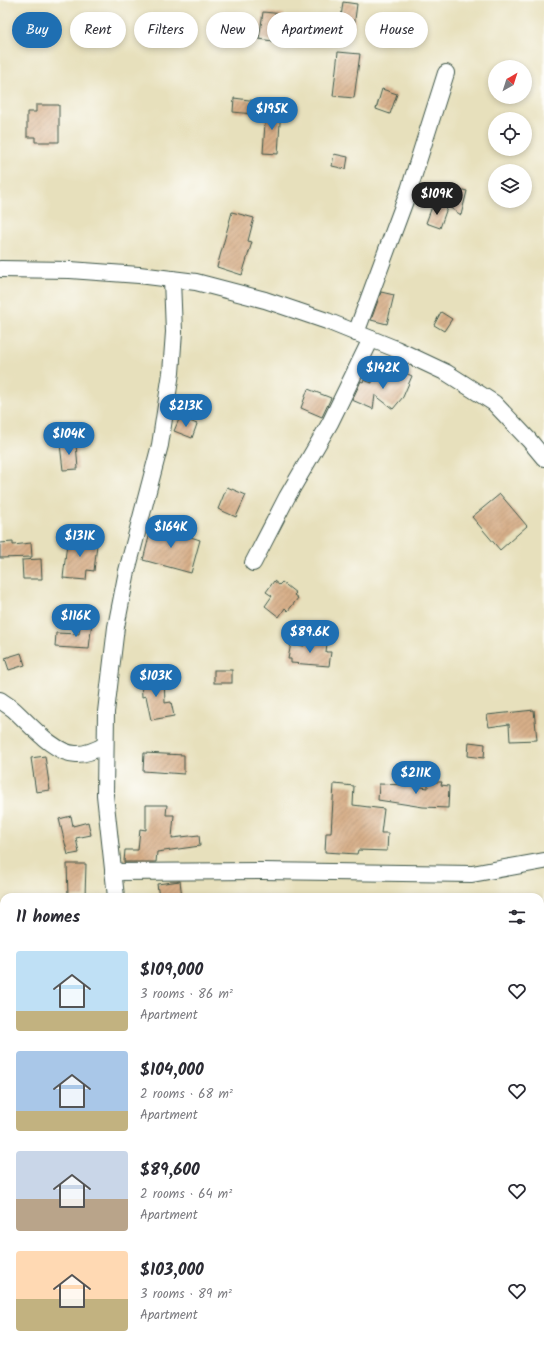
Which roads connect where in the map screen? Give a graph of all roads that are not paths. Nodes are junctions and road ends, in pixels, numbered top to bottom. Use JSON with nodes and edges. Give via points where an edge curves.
{"nodes":[{"id":1,"x":446,"y":73,"type":"dead end"},
{"id":2,"x":0,"y":269,"type":"edge"},
{"id":3,"x":172,"y":279,"type":"junction"},
{"id":4,"x":364,"y":336,"type":"junction"},
{"id":5,"x":544,"y":458,"type":"edge"},
{"id":6,"x":253,"y":564,"type":"dead end"},
{"id":7,"x":0,"y":700,"type":"edge"},
{"id":8,"x":105,"y":745,"type":"junction"},
{"id":9,"x":544,"y":861,"type":"edge"},
{"id":10,"x":114,"y":872,"type":"junction"},
{"id":11,"x":116,"y":893,"type":"edge"}],
"edges":[{"from":1,"to":4,"type":"street"},
{"from":2,"to":3,"type":"street","via":[[70,270]]},
{"from":3,"to":4,"type":"street","via":[[196,282],[265,300]]},
{"from":3,"to":8,"type":"street","via":[[174,332],[171,373],[160,445],[127,571],[116,627],[106,712]]},
{"from":4,"to":5,"type":"street","via":[[447,373],[494,403]]},
{"from":4,"to":6,"type":"street","via":[[330,422]]},
{"from":7,"to":8,"type":"street","via":[[58,749],[75,755],[91,752]]},
{"from":8,"to":10,"type":"street","via":[[105,795]]},
{"from":9,"to":10,"type":"street","via":[[472,874]]},
{"from":10,"to":11,"type":"street"}]}
